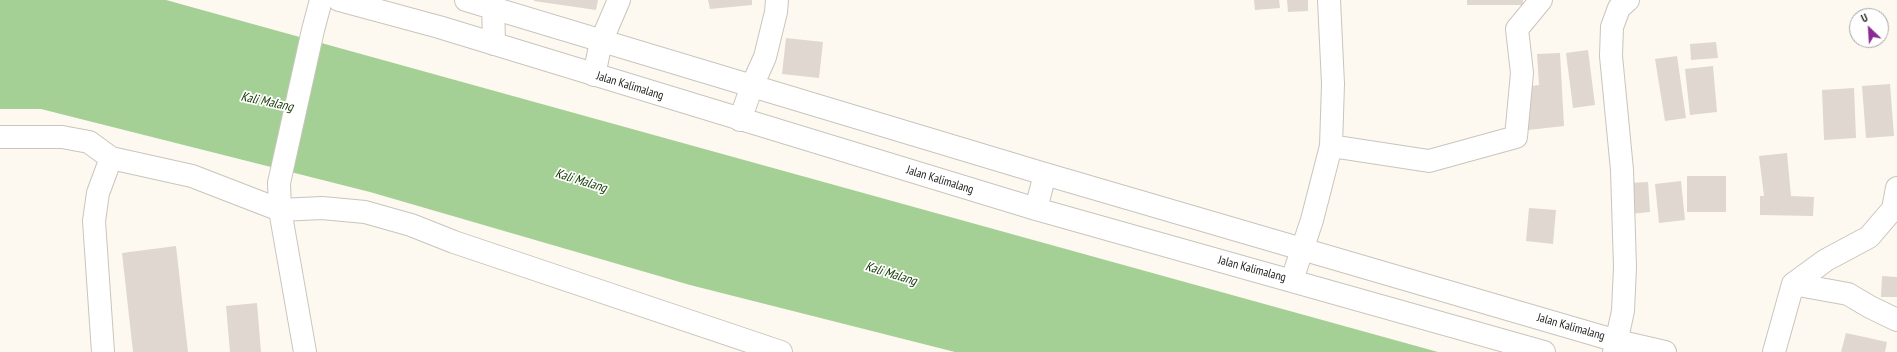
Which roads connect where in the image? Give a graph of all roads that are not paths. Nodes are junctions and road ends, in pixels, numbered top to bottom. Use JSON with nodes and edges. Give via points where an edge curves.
{"nodes":[{"id":1,"x":322,"y":0,"type":"edge"},
{"id":2,"x":339,"y":0,"type":"edge"},
{"id":3,"x":466,"y":0,"type":"edge"},
{"id":4,"x":619,"y":0,"type":"edge"},
{"id":5,"x":777,"y":0,"type":"edge"},
{"id":6,"x":1329,"y":0,"type":"edge"},
{"id":7,"x":1541,"y":0,"type":"edge"},
{"id":8,"x":1628,"y":0,"type":"edge"},
{"id":9,"x":493,"y":4,"type":"edge"},
{"id":10,"x":382,"y":6,"type":"edge"},
{"id":11,"x":601,"y":42,"type":"junction"},
{"id":12,"x":494,"y":44,"type":"junction"},
{"id":13,"x":594,"y":75,"type":"junction"},
{"id":14,"x":752,"y":86,"type":"junction"},
{"id":15,"x":740,"y":120,"type":"junction"},
{"id":16,"x":0,"y":137,"type":"edge"},
{"id":17,"x":1331,"y":146,"type":"junction"},
{"id":18,"x":112,"y":158,"type":"junction"},
{"id":19,"x":1044,"y":174,"type":"junction"},
{"id":20,"x":1897,"y":188,"type":"edge"},
{"id":21,"x":1036,"y":209,"type":"junction"},
{"id":22,"x":280,"y":210,"type":"junction"},
{"id":23,"x":1301,"y":249,"type":"junction"},
{"id":24,"x":1292,"y":280,"type":"junction"},
{"id":25,"x":1793,"y":284,"type":"junction"},
{"id":26,"x":1897,"y":320,"type":"edge"},
{"id":27,"x":1615,"y":346,"type":"edge"},
{"id":28,"x":103,"y":352,"type":"edge"},
{"id":29,"x":305,"y":352,"type":"edge"},
{"id":30,"x":781,"y":352,"type":"edge"},
{"id":31,"x":1544,"y":352,"type":"edge"},
{"id":32,"x":1665,"y":352,"type":"edge"},
{"id":33,"x":1774,"y":352,"type":"edge"}],
"edges":[{"from":1,"to":22,"type":"street","via":[[279,183]]},
{"from":2,"to":10,"type":"street","name":"Jalan Kalimalang"},
{"from":3,"to":9,"type":"street","name":"Jalan Kalimalang"},
{"from":4,"to":11,"type":"street"},
{"from":5,"to":14,"type":"street","via":[[765,57]]},
{"from":6,"to":17,"type":"street","via":[[1334,84]]},
{"from":7,"to":17,"type":"street","via":[[1517,29],[1522,72],[1516,137],[1429,161]]},
{"from":8,"to":27,"type":"street","via":[[1619,8],[1612,27],[1611,56],[1622,170],[1625,267],[1623,311]]},
{"from":9,"to":11,"type":"street","name":"Jalan Kalimalang"},
{"from":9,"to":12,"type":"street"},
{"from":10,"to":12,"type":"street","name":"Jalan Kalimalang"},
{"from":11,"to":13,"type":"street"},
{"from":11,"to":14,"type":"street","name":"Jalan Kalimalang"},
{"from":12,"to":13,"type":"street","name":"Jalan Kalimalang"},
{"from":13,"to":15,"type":"street","name":"Jalan Kalimalang"},
{"from":14,"to":15,"type":"street"},
{"from":14,"to":19,"type":"street","name":"Jalan Kalimalang"},
{"from":15,"to":21,"type":"street","name":"Jalan Kalimalang"},
{"from":16,"to":18,"type":"street","via":[[62,137],[89,142]]},
{"from":17,"to":23,"type":"street","via":[[1312,220]]},
{"from":18,"to":22,"type":"street","via":[[192,176]]},
{"from":18,"to":28,"type":"street","via":[[98,193],[94,221]]},
{"from":19,"to":21,"type":"street"},
{"from":19,"to":23,"type":"street","name":"Jalan Kalimalang"},
{"from":20,"to":25,"type":"street","via":[[1893,209],[1868,237],[1826,260]]},
{"from":21,"to":24,"type":"street","name":"Jalan Kalimalang"},
{"from":22,"to":29,"type":"street"},
{"from":22,"to":30,"type":"street","via":[[322,208],[366,212],[411,225]]},
{"from":23,"to":24,"type":"street"},
{"from":23,"to":27,"type":"street","name":"Jalan Kalimalang"},
{"from":24,"to":31,"type":"street","name":"Jalan Kalimalang"},
{"from":25,"to":26,"type":"street","via":[[1848,294]]},
{"from":25,"to":33,"type":"street"},
{"from":27,"to":32,"type":"street","name":"Jalan Kalimalang"}]}
